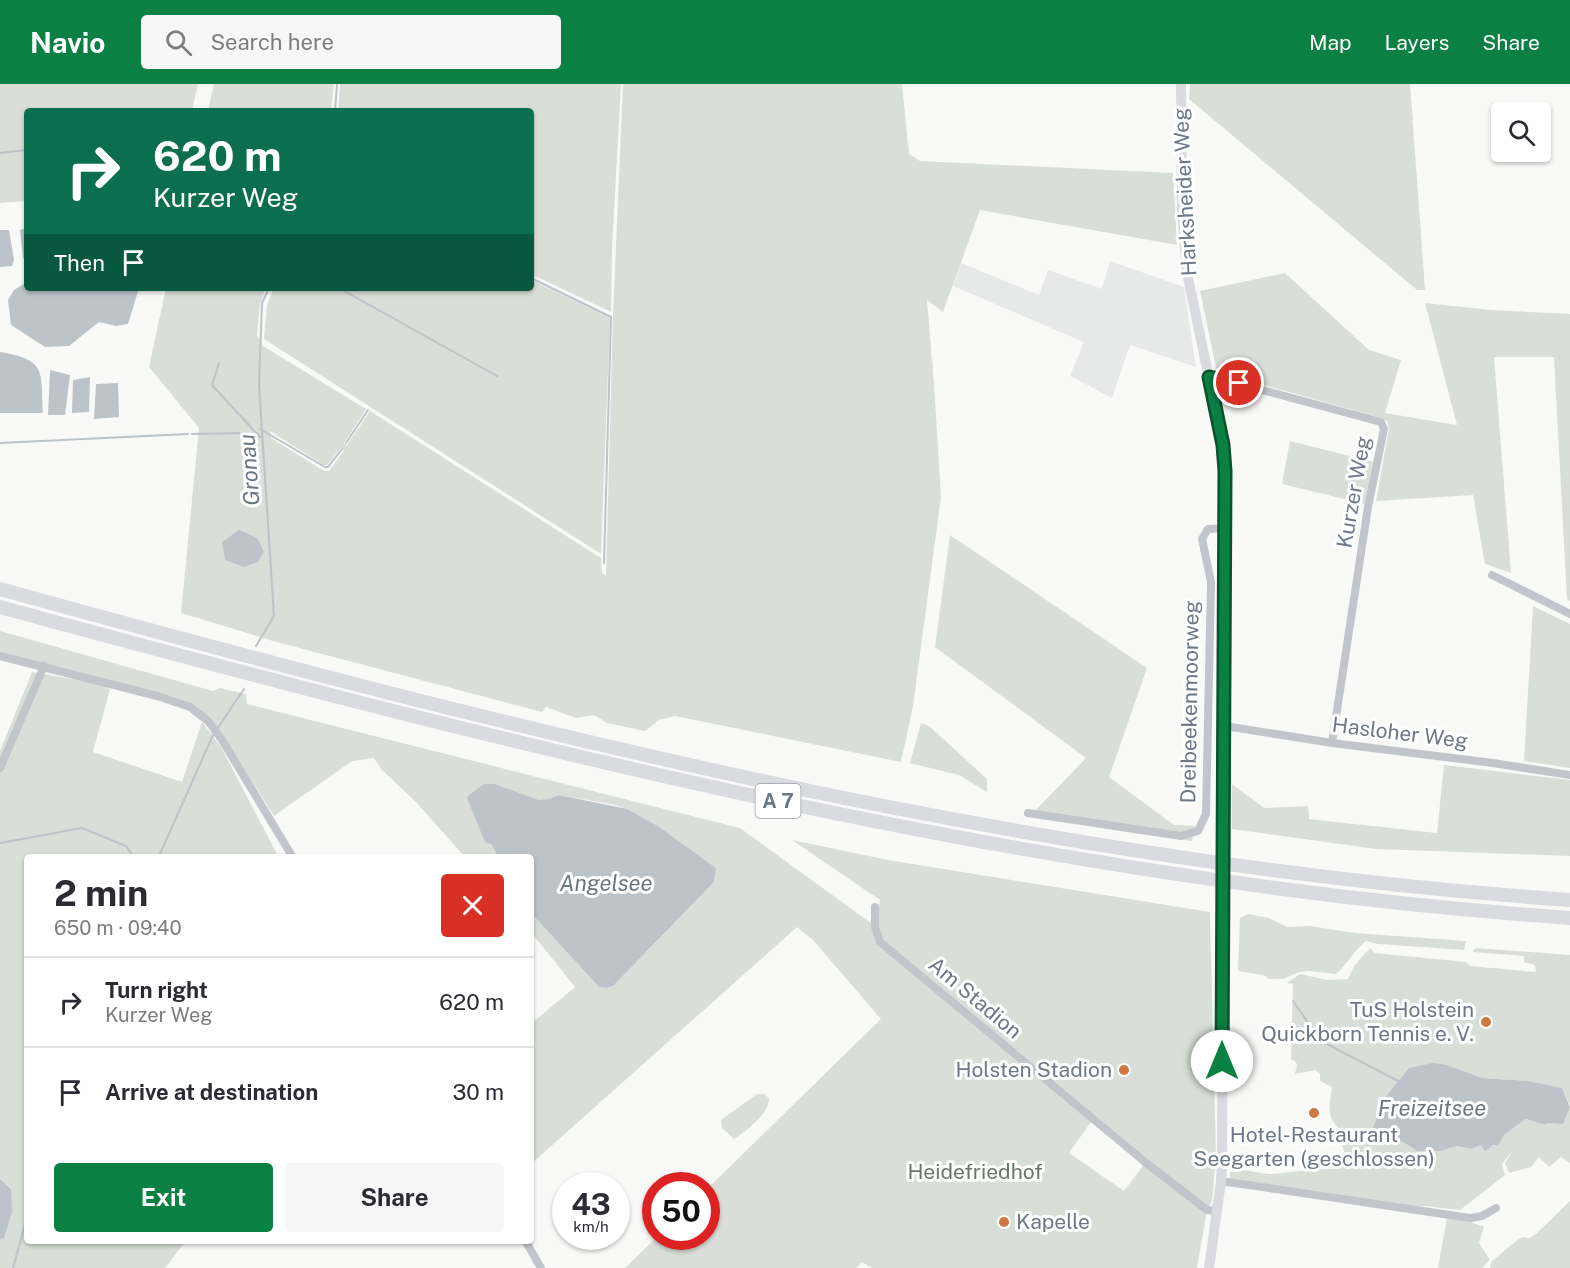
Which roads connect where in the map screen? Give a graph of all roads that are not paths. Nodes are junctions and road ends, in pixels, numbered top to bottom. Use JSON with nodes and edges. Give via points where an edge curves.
{"nodes":[{"id":1,"x":1181,"y":84,"type":"edge"},
{"id":2,"x":1209,"y":377,"type":"junction"},
{"id":3,"x":1226,"y":528,"type":"junction"},
{"id":4,"x":1491,"y":575,"type":"dead end"},
{"id":5,"x":0,"y":589,"type":"edge"},
{"id":6,"x":0,"y":607,"type":"edge"},
{"id":7,"x":1570,"y":614,"type":"edge"},
{"id":8,"x":0,"y":656,"type":"edge"},
{"id":9,"x":44,"y":666,"type":"junction"},
{"id":10,"x":1225,"y":726,"type":"junction"},
{"id":11,"x":1332,"y":743,"type":"junction"},
{"id":12,"x":0,"y":768,"type":"edge"},
{"id":13,"x":1570,"y":775,"type":"edge"},
{"id":14,"x":1028,"y":813,"type":"dead end"},
{"id":15,"x":291,"y":854,"type":"edge"},
{"id":16,"x":1570,"y":900,"type":"edge"},
{"id":17,"x":875,"y":907,"type":"dead end"},
{"id":18,"x":1570,"y":918,"type":"edge"},
{"id":19,"x":1221,"y":1181,"type":"junction"},
{"id":20,"x":1496,"y":1208,"type":"dead end"},
{"id":21,"x":1217,"y":1212,"type":"junction"},
{"id":22,"x":527,"y":1244,"type":"edge"},
{"id":23,"x":541,"y":1268,"type":"edge"},
{"id":24,"x":1209,"y":1268,"type":"edge"}],
"edges":[{"from":1,"to":2,"type":"main road","name":"Harksheider Weg","via":[[1185,247]]},
{"from":2,"to":3,"type":"main road","name":"Harksheider Weg","via":[[1225,459]]},
{"from":2,"to":11,"type":"street","name":"Kurzer Weg","via":[[1381,422],[1384,429],[1368,507]]},
{"from":3,"to":10,"type":"main road","name":"Harksheider Weg"},
{"from":3,"to":14,"type":"street","name":"Dreibeekenmoorweg","via":[[1208,529],[1202,539],[1211,582],[1206,814],[1198,831],[1181,836]]},
{"from":4,"to":7,"type":"street"},
{"from":5,"to":16,"type":"highway","number":"A 7","via":[[386,692],[694,765],[922,812],[1131,850],[1469,892]]},
{"from":6,"to":18,"type":"highway","number":"A 7","via":[[578,757],[920,830],[1128,867],[1331,894]]},
{"from":8,"to":9,"type":"street"},
{"from":9,"to":12,"type":"street"},
{"from":9,"to":15,"type":"street","via":[[190,707],[208,721],[222,740]]},
{"from":10,"to":11,"type":"street","name":"Hasloher Weg"},
{"from":10,"to":19,"type":"main road","name":"Harksheider Weg"},
{"from":11,"to":13,"type":"street","name":"Hasloher Weg"},
{"from":17,"to":21,"type":"street","name":"Am Stadion","via":[[880,942],[1145,1162],[1207,1210]]},
{"from":19,"to":20,"type":"street","via":[[1470,1218]]},
{"from":19,"to":21,"type":"main road","name":"Harksheider Weg"},
{"from":21,"to":24,"type":"main road","name":"Harksheider Weg"},
{"from":22,"to":23,"type":"street"}]}
